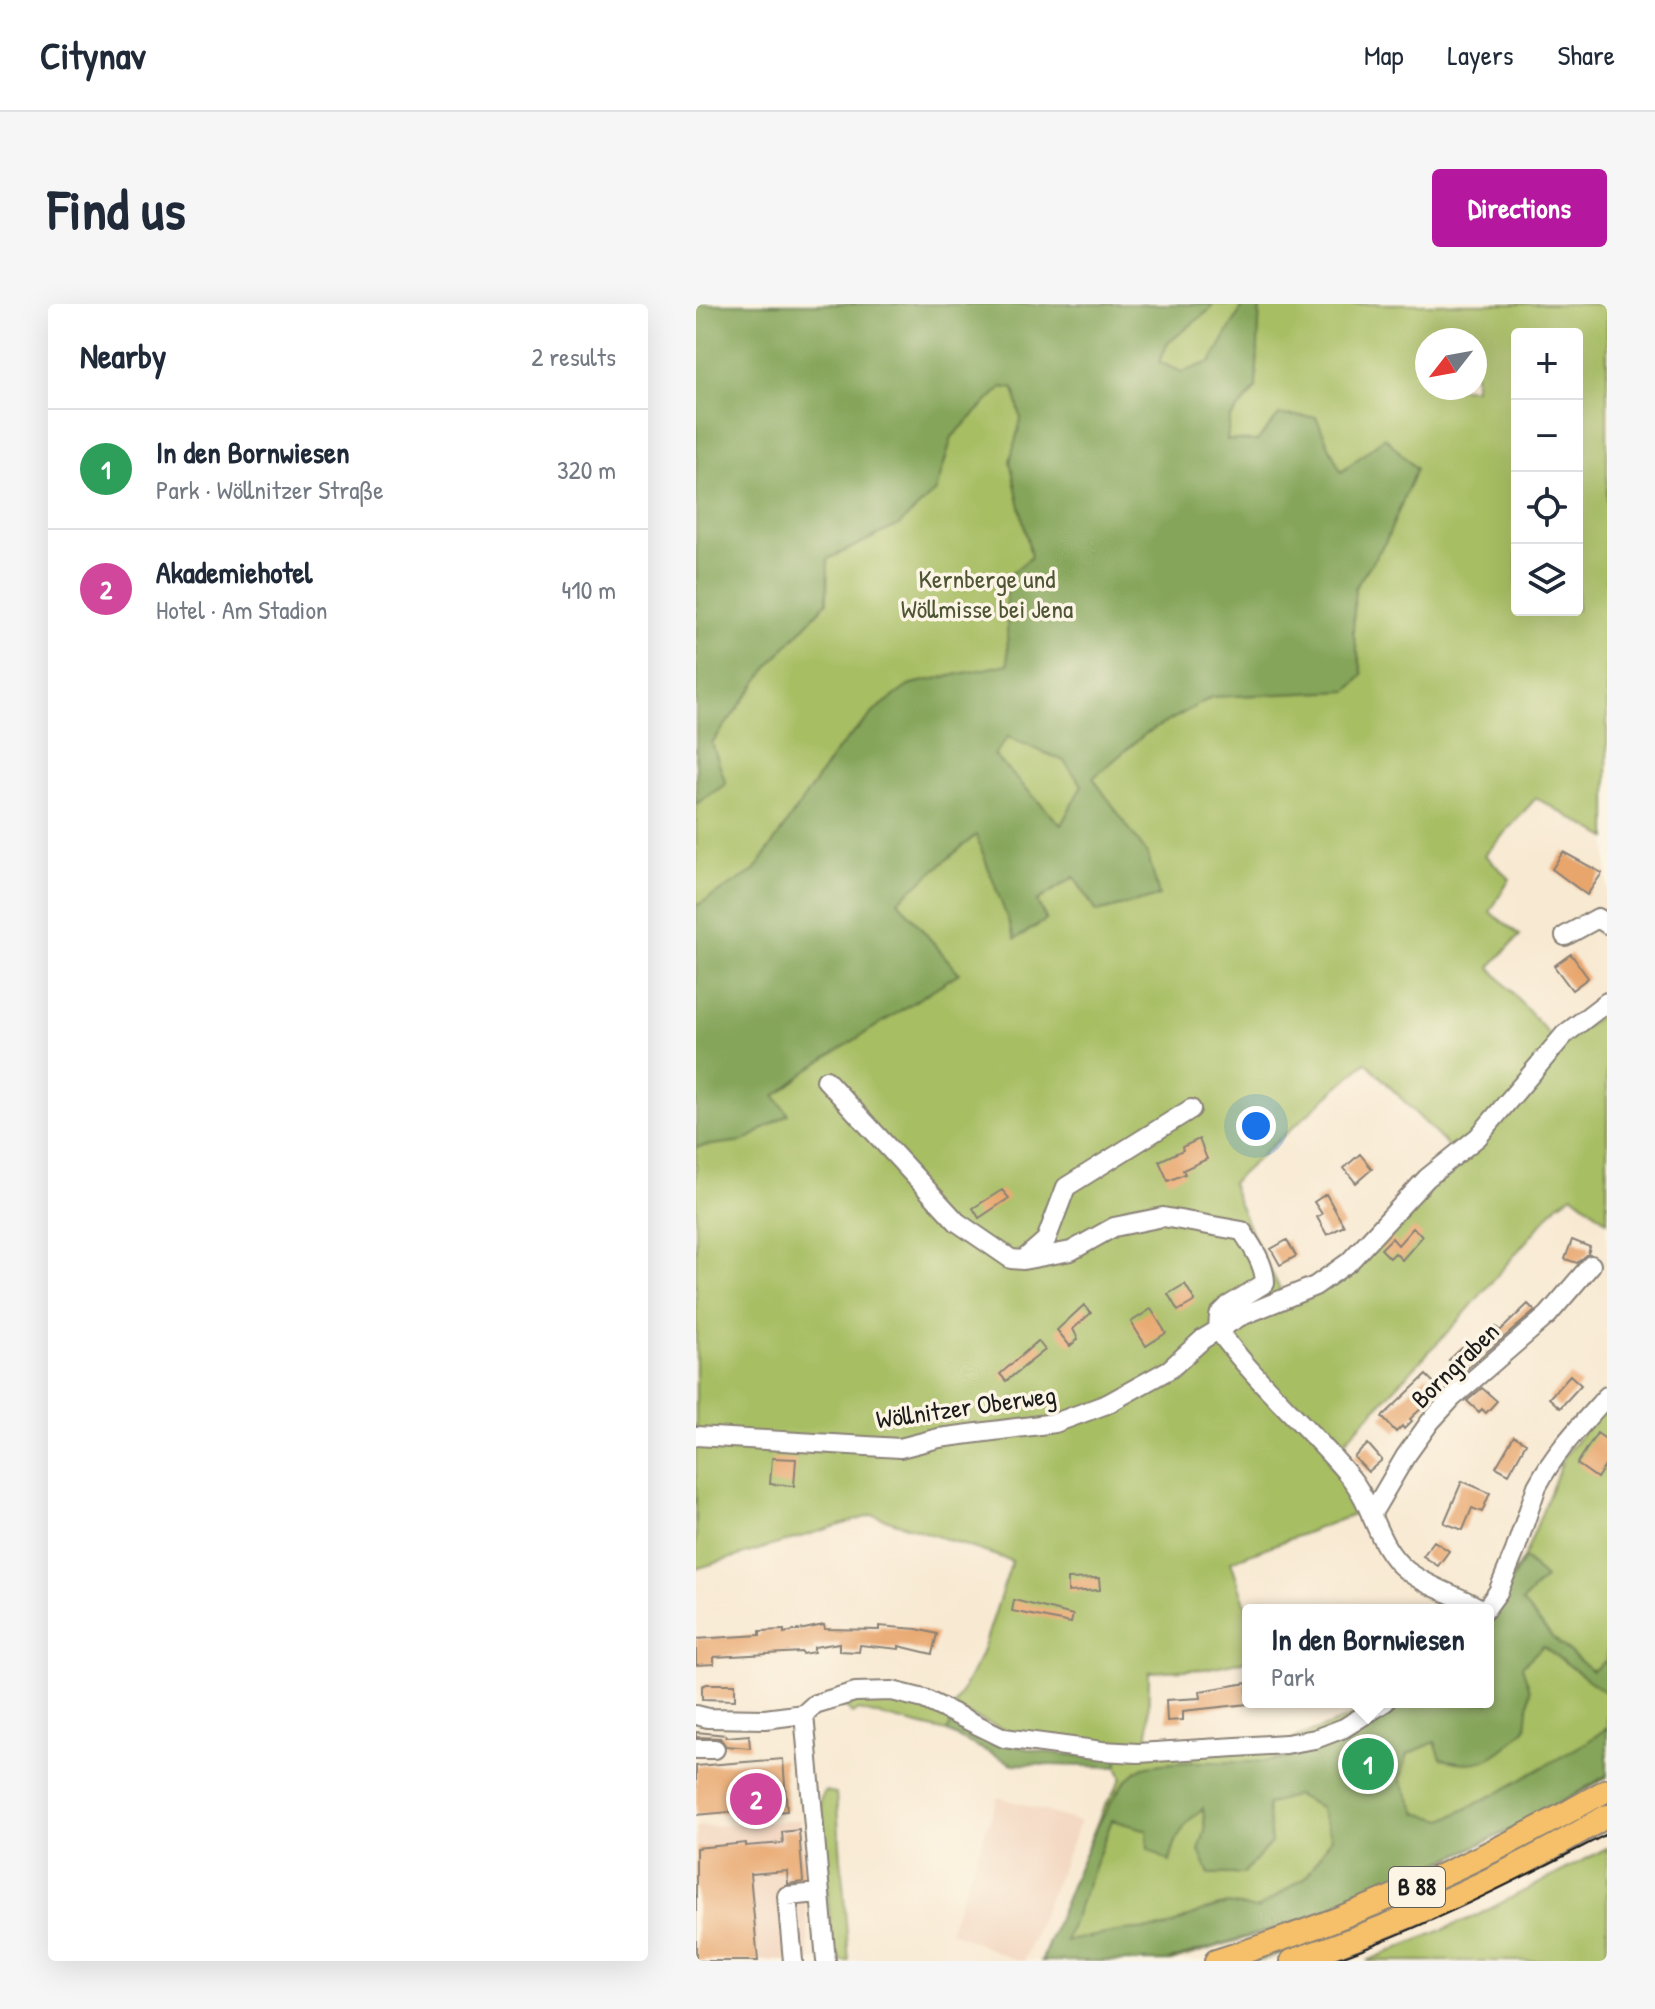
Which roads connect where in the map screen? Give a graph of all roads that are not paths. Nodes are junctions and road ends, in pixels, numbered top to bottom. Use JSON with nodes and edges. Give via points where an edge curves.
{"nodes":[{"id":1,"x":1607,"y":924,"type":"edge"},
{"id":2,"x":1565,"y":936,"type":"dead end"},
{"id":3,"x":1607,"y":1002,"type":"edge"},
{"id":4,"x":826,"y":1080,"type":"dead end"},
{"id":5,"x":1191,"y":1109,"type":"dead end"},
{"id":6,"x":1023,"y":1260,"type":"junction"},
{"id":7,"x":1591,"y":1265,"type":"dead end"},
{"id":8,"x":1218,"y":1330,"type":"junction"},
{"id":9,"x":1607,"y":1396,"type":"edge"},
{"id":10,"x":1599,"y":1419,"type":"edge"},
{"id":11,"x":696,"y":1436,"type":"edge"},
{"id":12,"x":1371,"y":1515,"type":"junction"},
{"id":13,"x":1471,"y":1604,"type":"edge"},
{"id":14,"x":1489,"y":1604,"type":"edge"},
{"id":15,"x":1376,"y":1708,"type":"edge"},
{"id":16,"x":804,"y":1714,"type":"junction"},
{"id":17,"x":696,"y":1715,"type":"edge"},
{"id":18,"x":1607,"y":1790,"type":"edge"},
{"id":19,"x":1607,"y":1816,"type":"edge"},
{"id":20,"x":819,"y":1893,"type":"junction"},
{"id":21,"x":793,"y":1961,"type":"edge"},
{"id":22,"x":826,"y":1961,"type":"edge"},
{"id":23,"x":1216,"y":1961,"type":"edge"},
{"id":24,"x":1292,"y":1961,"type":"edge"}],
"edges":[{"from":1,"to":2,"type":"street","via":[[1598,918]]},
{"from":3,"to":8,"type":"street","name":"Wöllnitzer Oberweg","via":[[1564,1035],[1478,1137],[1427,1178],[1349,1262],[1315,1286],[1254,1309]]},
{"from":4,"to":6,"type":"street","via":[[957,1222],[1000,1254]]},
{"from":5,"to":6,"type":"street","via":[[1066,1187],[1046,1240]]},
{"from":6,"to":8,"type":"street","name":"Wöllnitzer Oberweg","via":[[1071,1251],[1114,1227],[1163,1217],[1242,1231],[1265,1283],[1219,1315]]},
{"from":7,"to":12,"type":"street","name":"Borngraben","via":[[1548,1315],[1437,1414]]},
{"from":8,"to":11,"type":"street","name":"Wöllnitzer Oberweg","via":[[1136,1389],[1055,1423],[900,1448]]},
{"from":8,"to":12,"type":"street","via":[[1349,1476]]},
{"from":9,"to":10,"type":"street"},
{"from":10,"to":14,"type":"street","via":[[1560,1449],[1537,1486],[1515,1551]]},
{"from":12,"to":13,"type":"street","via":[[1386,1550],[1406,1570]]},
{"from":15,"to":16,"type":"street","via":[[1315,1739],[1138,1753],[1004,1738],[924,1699],[892,1691],[855,1692],[815,1704]]},
{"from":16,"to":17,"type":"street","via":[[765,1719]]},
{"from":16,"to":20,"type":"street"},
{"from":18,"to":23,"type":"main road","number":"B 88","via":[[1452,1872],[1291,1937]]},
{"from":19,"to":24,"type":"main road","number":"B 88","via":[[1453,1898]]},
{"from":20,"to":21,"type":"street","via":[[787,1896]]},
{"from":20,"to":22,"type":"street"}]}
